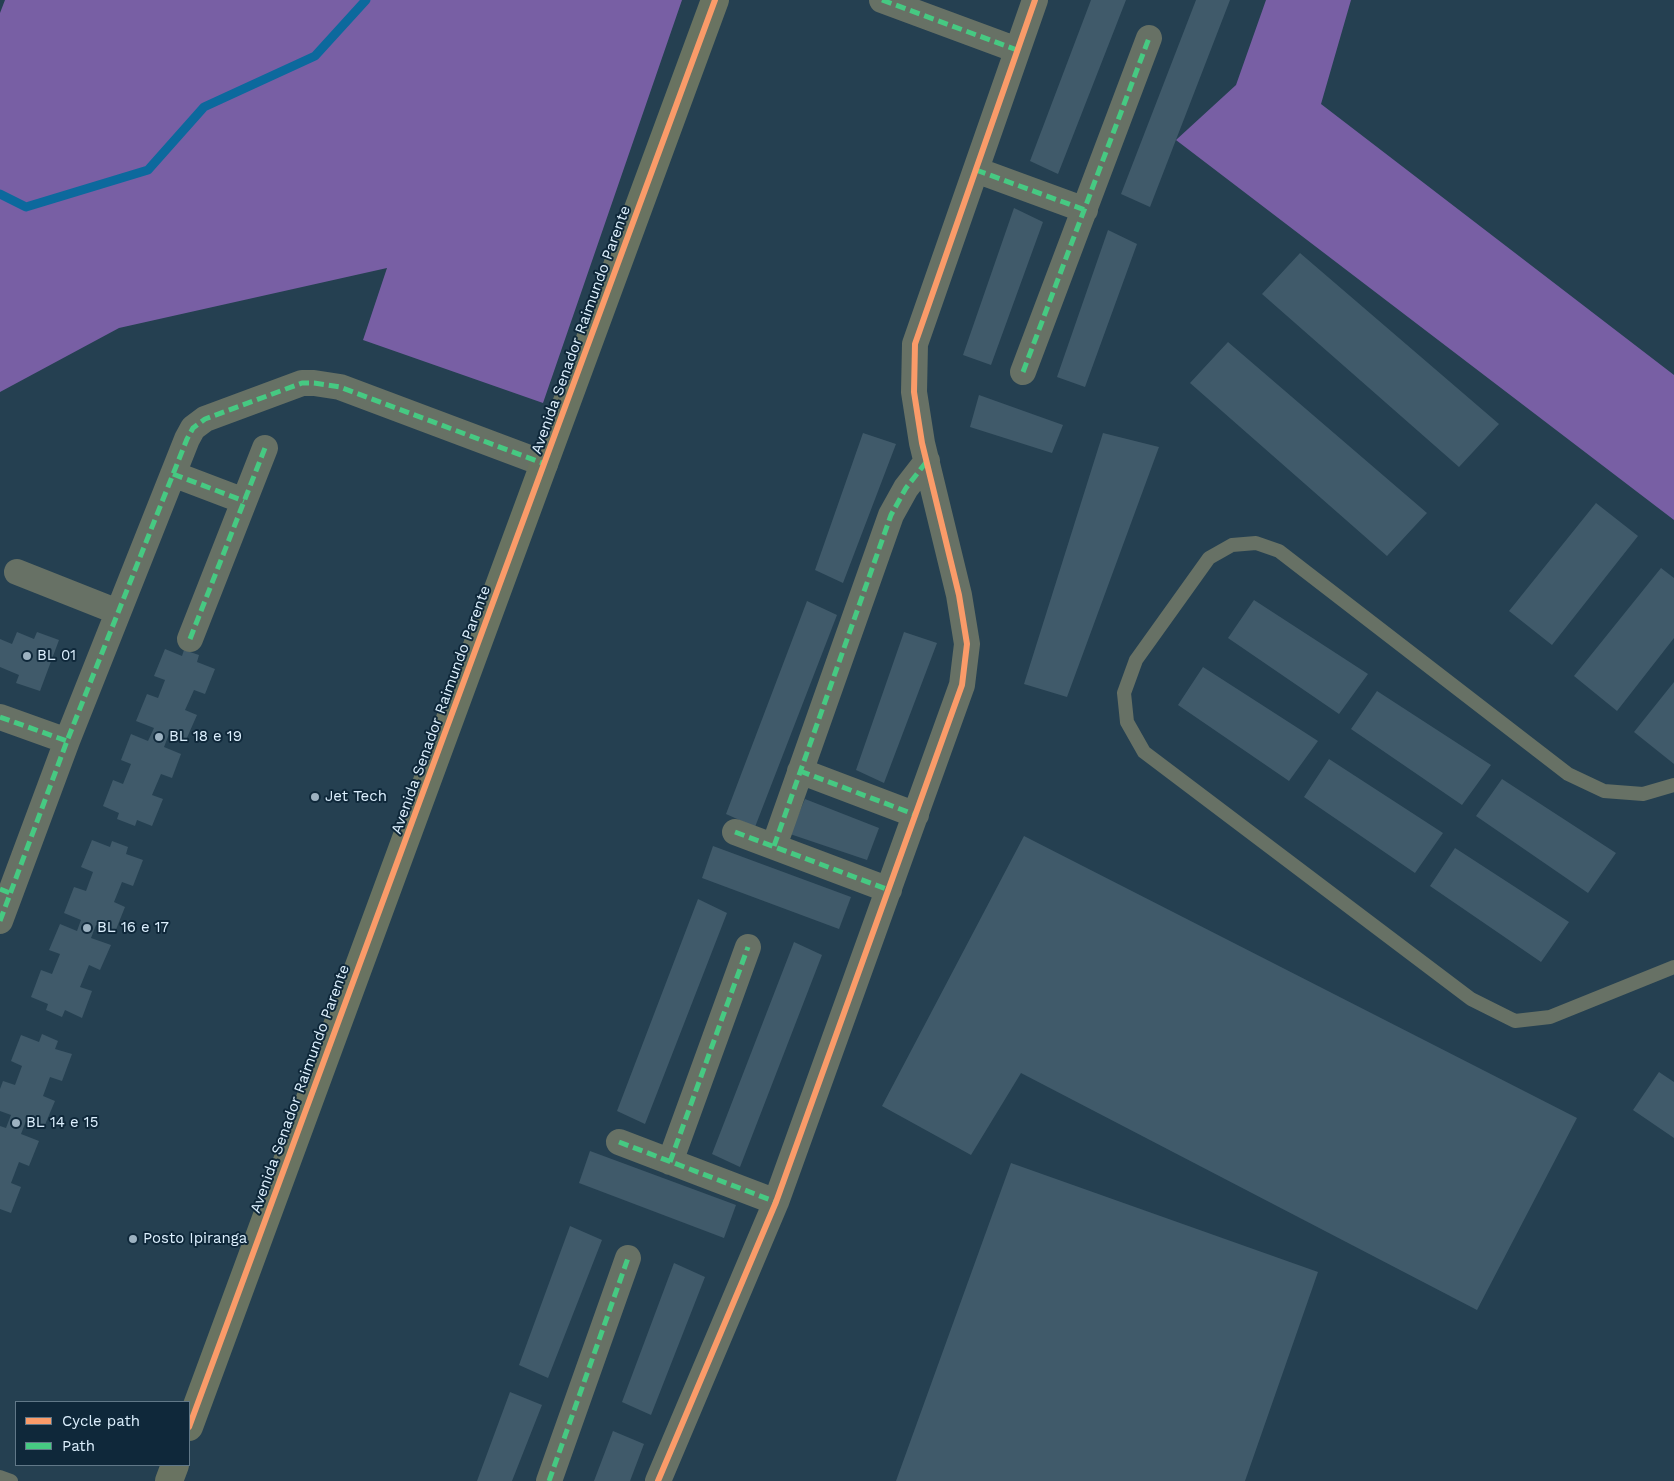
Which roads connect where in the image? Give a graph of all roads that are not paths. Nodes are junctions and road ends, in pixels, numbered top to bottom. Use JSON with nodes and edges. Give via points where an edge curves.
{"nodes":[{"id":1,"x":715,"y":0,"type":"edge"},
{"id":2,"x":882,"y":0,"type":"edge"},
{"id":3,"x":1035,"y":0,"type":"edge"},
{"id":4,"x":1149,"y":38,"type":"dead end"},
{"id":5,"x":1017,"y":50,"type":"junction"},
{"id":6,"x":976,"y":170,"type":"junction"},
{"id":7,"x":1085,"y":210,"type":"junction"},
{"id":8,"x":1023,"y":372,"type":"dead end"},
{"id":9,"x":265,"y":448,"type":"dead end"},
{"id":10,"x":927,"y":461,"type":"junction"},
{"id":11,"x":545,"y":464,"type":"junction"},
{"id":12,"x":173,"y":474,"type":"junction"},
{"id":13,"x":244,"y":501,"type":"junction"},
{"id":14,"x":17,"y":572,"type":"dead end"},
{"id":15,"x":118,"y":612,"type":"junction"},
{"id":16,"x":190,"y":639,"type":"dead end"},
{"id":17,"x":0,"y":717,"type":"edge"},
{"id":18,"x":67,"y":741,"type":"junction"},
{"id":19,"x":800,"y":771,"type":"junction"},
{"id":20,"x":1674,"y":786,"type":"edge"},
{"id":21,"x":916,"y":815,"type":"junction"},
{"id":22,"x":735,"y":832,"type":"dead end"},
{"id":23,"x":774,"y":846,"type":"junction"},
{"id":24,"x":889,"y":890,"type":"junction"},
{"id":25,"x":5,"y":891,"type":"edge"},
{"id":26,"x":0,"y":921,"type":"edge"},
{"id":27,"x":748,"y":947,"type":"dead end"},
{"id":28,"x":1674,"y":967,"type":"edge"},
{"id":29,"x":619,"y":1142,"type":"dead end"},
{"id":30,"x":670,"y":1162,"type":"junction"},
{"id":31,"x":776,"y":1202,"type":"junction"},
{"id":32,"x":628,"y":1258,"type":"dead end"},
{"id":33,"x":190,"y":1424,"type":"edge"},
{"id":34,"x":175,"y":1466,"type":"edge"},
{"id":35,"x":0,"y":1477,"type":"edge"},
{"id":36,"x":12,"y":1481,"type":"edge"},
{"id":37,"x":169,"y":1481,"type":"edge"},
{"id":38,"x":549,"y":1481,"type":"edge"},
{"id":39,"x":658,"y":1481,"type":"edge"}],
"edges":[{"from":1,"to":11,"type":"street","name":"Avenida Senador Raimundo Parente"},
{"from":2,"to":5,"type":"street"},
{"from":3,"to":5,"type":"street"},
{"from":4,"to":7,"type":"street"},
{"from":5,"to":6,"type":"street"},
{"from":6,"to":7,"type":"street"},
{"from":6,"to":10,"type":"street","via":[[915,344],[914,392]]},
{"from":7,"to":8,"type":"street"},
{"from":9,"to":13,"type":"street"},
{"from":10,"to":19,"type":"street","via":[[891,515]]},
{"from":10,"to":21,"type":"street","via":[[959,595],[967,644],[962,685]]},
{"from":11,"to":12,"type":"street","via":[[340,387],[302,383],[205,419],[193,428],[186,439]]},
{"from":11,"to":33,"type":"street","name":"Avenida Senador Raimundo Parente"},
{"from":12,"to":13,"type":"street"},
{"from":12,"to":15,"type":"street"},
{"from":13,"to":16,"type":"street"},
{"from":14,"to":15,"type":"street"},
{"from":15,"to":18,"type":"street"},
{"from":17,"to":18,"type":"street"},
{"from":18,"to":25,"type":"street"},
{"from":19,"to":21,"type":"street"},
{"from":19,"to":23,"type":"street"},
{"from":20,"to":28,"type":"lane","via":[[1643,794],[1604,792],[1568,774],[1279,551],[1256,543],[1232,545],[1209,558],[1136,660],[1124,693],[1127,722],[1144,752],[1471,999],[1515,1021],[1550,1017]]},
{"from":21,"to":24,"type":"street"},
{"from":22,"to":23,"type":"street"},
{"from":23,"to":24,"type":"street"},
{"from":24,"to":31,"type":"street"},
{"from":25,"to":26,"type":"street"},
{"from":27,"to":30,"type":"street"},
{"from":29,"to":30,"type":"street"},
{"from":30,"to":31,"type":"street"},
{"from":31,"to":39,"type":"street"},
{"from":32,"to":38,"type":"street"},
{"from":34,"to":37,"type":"street"},
{"from":35,"to":36,"type":"lane"}]}
